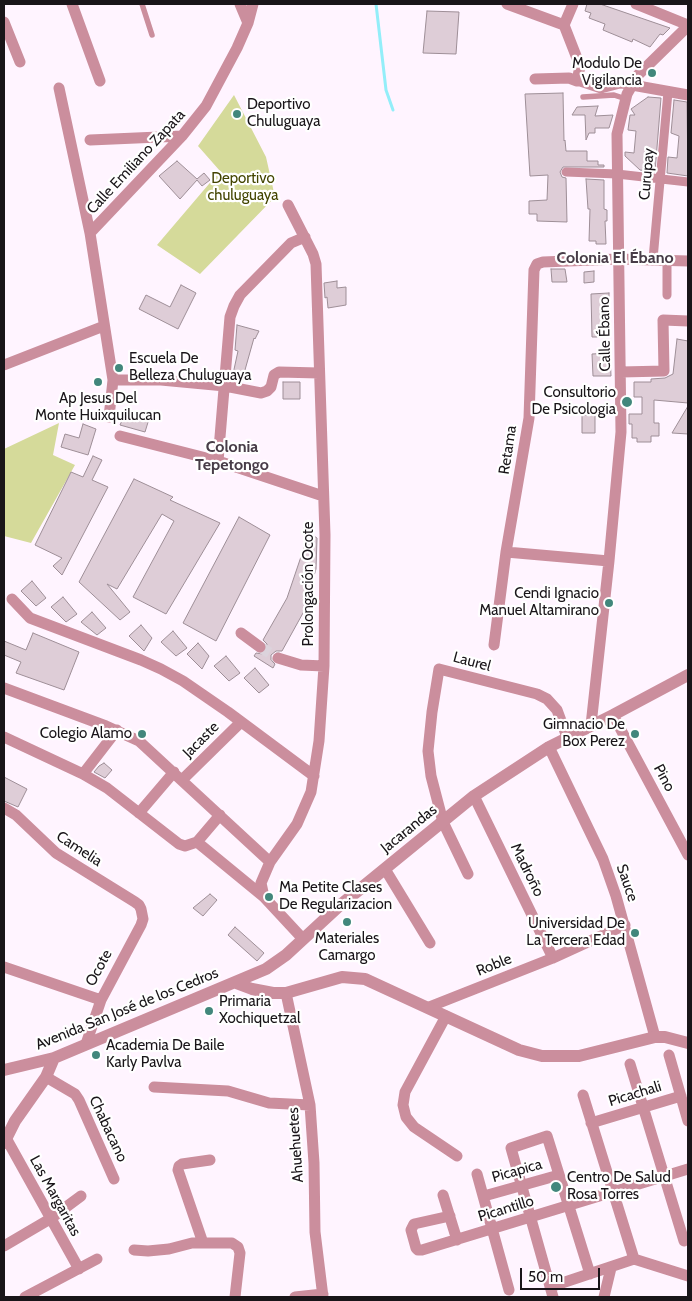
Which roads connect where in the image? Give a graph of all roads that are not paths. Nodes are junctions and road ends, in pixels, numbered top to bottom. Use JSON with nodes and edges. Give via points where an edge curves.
{"nodes":[{"id":1,"x":72,"y":4,"type":"edge"},
{"id":2,"x":142,"y":4,"type":"edge"},
{"id":3,"x":240,"y":4,"type":"edge"},
{"id":4,"x":253,"y":4,"type":"edge"},
{"id":5,"x":507,"y":4,"type":"edge"},
{"id":6,"x":573,"y":4,"type":"edge"},
{"id":7,"x":636,"y":4,"type":"edge"},
{"id":8,"x":4,"y":22,"type":"edge"},
{"id":9,"x":248,"y":23,"type":"junction"},
{"id":10,"x":564,"y":24,"type":"junction"},
{"id":11,"x":688,"y":25,"type":"edge"},
{"id":12,"x":152,"y":35,"type":"dead end"},
{"id":13,"x":20,"y":62,"type":"dead end"},
{"id":14,"x":612,"y":78,"type":"dead end"},
{"id":15,"x":535,"y":79,"type":"dead end"},
{"id":16,"x":100,"y":81,"type":"dead end"},
{"id":17,"x":577,"y":81,"type":"junction"},
{"id":18,"x":632,"y":85,"type":"junction"},
{"id":19,"x":59,"y":88,"type":"dead end"},
{"id":20,"x":668,"y":92,"type":"junction"},
{"id":21,"x":688,"y":95,"type":"edge"},
{"id":22,"x":583,"y":97,"type":"dead end"},
{"id":23,"x":626,"y":99,"type":"junction"},
{"id":24,"x":182,"y":136,"type":"junction"},
{"id":25,"x":90,"y":140,"type":"dead end"},
{"id":26,"x":566,"y":172,"type":"dead end"},
{"id":27,"x":618,"y":174,"type":"junction"},
{"id":28,"x":661,"y":179,"type":"junction"},
{"id":29,"x":688,"y":182,"type":"edge"},
{"id":30,"x":288,"y":205,"type":"dead end"},
{"id":31,"x":90,"y":233,"type":"junction"},
{"id":32,"x":304,"y":237,"type":"junction"},
{"id":33,"x":618,"y":259,"type":"junction"},
{"id":34,"x":653,"y":260,"type":"junction"},
{"id":35,"x":667,"y":260,"type":"junction"},
{"id":36,"x":688,"y":261,"type":"edge"},
{"id":37,"x":667,"y":295,"type":"dead end"},
{"id":38,"x":688,"y":316,"type":"edge"},
{"id":39,"x":688,"y":321,"type":"edge"},
{"id":40,"x":104,"y":326,"type":"junction"},
{"id":41,"x":4,"y":365,"type":"edge"},
{"id":42,"x":621,"y":372,"type":"junction"},
{"id":43,"x":319,"y":373,"type":"junction"},
{"id":44,"x":113,"y":380,"type":"junction"},
{"id":45,"x":226,"y":386,"type":"junction"},
{"id":46,"x":108,"y":416,"type":"dead end"},
{"id":47,"x":120,"y":436,"type":"dead end"},
{"id":48,"x":218,"y":461,"type":"junction"},
{"id":49,"x":323,"y":496,"type":"junction"},
{"id":50,"x":506,"y":552,"type":"junction"},
{"id":51,"x":609,"y":562,"type":"junction"},
{"id":52,"x":12,"y":599,"type":"dead end"},
{"id":53,"x":240,"y":633,"type":"dead end"},
{"id":54,"x":494,"y":645,"type":"dead end"},
{"id":55,"x":260,"y":647,"type":"tunnel mouth"},
{"id":56,"x":278,"y":658,"type":"tunnel mouth"},
{"id":57,"x":324,"y":666,"type":"junction"},
{"id":58,"x":688,"y":675,"type":"edge"},
{"id":59,"x":4,"y":688,"type":"edge"},
{"id":60,"x":613,"y":715,"type":"junction"},
{"id":61,"x":241,"y":722,"type":"junction"},
{"id":62,"x":591,"y":725,"type":"junction"},
{"id":63,"x":117,"y":730,"type":"junction"},
{"id":64,"x":4,"y":736,"type":"edge"},
{"id":65,"x":567,"y":737,"type":"junction"},
{"id":66,"x":549,"y":747,"type":"junction"},
{"id":67,"x":83,"y":774,"type":"junction"},
{"id":68,"x":178,"y":776,"type":"junction"},
{"id":69,"x":314,"y":776,"type":"junction"},
{"id":70,"x":474,"y":796,"type":"junction"},
{"id":71,"x":4,"y":809,"type":"edge"},
{"id":72,"x":139,"y":813,"type":"junction"},
{"id":73,"x":220,"y":816,"type":"junction"},
{"id":74,"x":442,"y":822,"type":"junction"},
{"id":75,"x":197,"y":842,"type":"junction"},
{"id":76,"x":688,"y":855,"type":"edge"},
{"id":77,"x":270,"y":862,"type":"junction"},
{"id":78,"x":385,"y":869,"type":"junction"},
{"id":79,"x":468,"y":874,"type":"dead end"},
{"id":80,"x":264,"y":897,"type":"junction"},
{"id":81,"x":141,"y":909,"type":"joint"},
{"id":82,"x":625,"y":925,"type":"junction"},
{"id":83,"x":303,"y":939,"type":"junction"},
{"id":84,"x":430,"y":942,"type":"dead end"},
{"id":85,"x":554,"y":958,"type":"junction"},
{"id":86,"x":4,"y":967,"type":"edge"},
{"id":87,"x":236,"y":983,"type":"junction"},
{"id":88,"x":286,"y":993,"type":"junction"},
{"id":89,"x":101,"y":1000,"type":"junction"},
{"id":90,"x":429,"y":1007,"type":"junction"},
{"id":91,"x":446,"y":1016,"type":"junction"},
{"id":92,"x":656,"y":1037,"type":"junction"},
{"id":93,"x":688,"y":1043,"type":"edge"},
{"id":94,"x":86,"y":1044,"type":"junction"},
{"id":95,"x":669,"y":1055,"type":"dead end"},
{"id":96,"x":54,"y":1058,"type":"junction"},
{"id":97,"x":630,"y":1064,"type":"dead end"},
{"id":98,"x":4,"y":1070,"type":"edge"},
{"id":99,"x":46,"y":1076,"type":"junction"},
{"id":100,"x":154,"y":1087,"type":"dead end"},
{"id":101,"x":583,"y":1094,"type":"dead end"},
{"id":102,"x":685,"y":1095,"type":"edge"},
{"id":103,"x":310,"y":1105,"type":"junction"},
{"id":104,"x":643,"y":1108,"type":"junction"},
{"id":105,"x":688,"y":1121,"type":"edge"},
{"id":106,"x":592,"y":1123,"type":"junction"},
{"id":107,"x":5,"y":1140,"type":"edge"},
{"id":108,"x":457,"y":1156,"type":"dead end"},
{"id":109,"x":210,"y":1160,"type":"dead end"},
{"id":110,"x":688,"y":1169,"type":"edge"},
{"id":111,"x":477,"y":1174,"type":"dead end"},
{"id":112,"x":559,"y":1175,"type":"junction"},
{"id":113,"x":664,"y":1176,"type":"junction"},
{"id":114,"x":114,"y":1180,"type":"dead end"},
{"id":115,"x":521,"y":1184,"type":"junction"},
{"id":116,"x":612,"y":1192,"type":"junction"},
{"id":117,"x":443,"y":1195,"type":"dead end"},
{"id":118,"x":81,"y":1196,"type":"dead end"},
{"id":119,"x":484,"y":1196,"type":"junction"},
{"id":120,"x":569,"y":1205,"type":"junction"},
{"id":121,"x":450,"y":1216,"type":"junction"},
{"id":122,"x":530,"y":1217,"type":"junction"},
{"id":123,"x":50,"y":1219,"type":"junction"},
{"id":124,"x":492,"y":1229,"type":"junction"},
{"id":125,"x":457,"y":1240,"type":"junction"},
{"id":126,"x":684,"y":1241,"type":"dead end"},
{"id":127,"x":203,"y":1243,"type":"junction"},
{"id":128,"x":4,"y":1246,"type":"edge"},
{"id":129,"x":134,"y":1250,"type":"dead end"},
{"id":130,"x":97,"y":1259,"type":"dead end"},
{"id":131,"x":634,"y":1259,"type":"junction"},
{"id":132,"x":611,"y":1268,"type":"junction"},
{"id":133,"x":79,"y":1269,"type":"junction"},
{"id":134,"x":590,"y":1274,"type":"junction"},
{"id":135,"x":688,"y":1276,"type":"edge"},
{"id":136,"x":509,"y":1290,"type":"dead end"},
{"id":137,"x":552,"y":1292,"type":"edge"},
{"id":138,"x":323,"y":1296,"type":"edge"},
{"id":139,"x":25,"y":1297,"type":"edge"},
{"id":140,"x":235,"y":1297,"type":"edge"},
{"id":141,"x":295,"y":1297,"type":"edge"},
{"id":142,"x":604,"y":1297,"type":"edge"}],
"edges":[{"from":1,"to":16,"type":"street"},
{"from":2,"to":12,"type":"lane"},
{"from":3,"to":9,"type":"street"},
{"from":4,"to":9,"type":"street","name":"Calle Emiliano Zapata"},
{"from":5,"to":10,"type":"street"},
{"from":6,"to":10,"type":"street"},
{"from":7,"to":11,"type":"street"},
{"from":8,"to":13,"type":"street"},
{"from":9,"to":24,"type":"street","name":"Calle Emiliano Zapata","via":[[206,106]]},
{"from":10,"to":17,"type":"street","via":[[580,66]]},
{"from":11,"to":18,"type":"street","name":"Calle Ébano"},
{"from":14,"to":18,"type":"lane"},
{"from":15,"to":17,"type":"street","via":[[568,78]]},
{"from":17,"to":18,"type":"street","via":[[601,90],[620,84]]},
{"from":18,"to":20,"type":"street"},
{"from":18,"to":23,"type":"street","name":"Calle Ébano"},
{"from":19,"to":31,"type":"street"},
{"from":20,"to":21,"type":"street"},
{"from":20,"to":28,"type":"street","name":"Curupay"},
{"from":22,"to":23,"type":"lane","via":[[614,95]]},
{"from":23,"to":27,"type":"street","name":"Calle Ébano","via":[[617,134]]},
{"from":24,"to":25,"type":"street"},
{"from":24,"to":31,"type":"street","name":"Calle Emiliano Zapata"},
{"from":26,"to":27,"type":"street"},
{"from":27,"to":28,"type":"street"},
{"from":27,"to":33,"type":"street","name":"Calle Ébano"},
{"from":28,"to":29,"type":"street"},
{"from":28,"to":34,"type":"street","name":"Curupay"},
{"from":30,"to":32,"type":"street","name":"Prolongación Ocote"},
{"from":31,"to":40,"type":"street","name":"Calle Emiliano Zapata"},
{"from":32,"to":43,"type":"street","name":"Prolongación Ocote","via":[[316,264]]},
{"from":32,"to":45,"type":"street","via":[[291,243],[240,295],[234,306],[230,317]]},
{"from":33,"to":34,"type":"street"},
{"from":33,"to":42,"type":"street","name":"Calle Ébano"},
{"from":33,"to":50,"type":"street","name":"Retama","via":[[543,262],[534,270],[529,418]]},
{"from":34,"to":35,"type":"street"},
{"from":35,"to":36,"type":"street"},
{"from":35,"to":37,"type":"street"},
{"from":38,"to":39,"type":"street"},
{"from":39,"to":42,"type":"street","via":[[662,320],[664,371]]},
{"from":40,"to":41,"type":"street"},
{"from":40,"to":44,"type":"street","name":"Calle Emiliano Zapata"},
{"from":42,"to":51,"type":"street","name":"Calle Ébano","via":[[621,432]]},
{"from":43,"to":45,"type":"street","via":[[279,372],[274,375],[267,392],[261,393]]},
{"from":43,"to":49,"type":"street","name":"Prolongación Ocote"},
{"from":44,"to":45,"type":"street","via":[[161,380]]},
{"from":44,"to":46,"type":"street","name":"Calle Emiliano Zapata"},
{"from":45,"to":48,"type":"street"},
{"from":47,"to":48,"type":"street"},
{"from":48,"to":49,"type":"street"},
{"from":49,"to":57,"type":"street","name":"Prolongación Ocote"},
{"from":50,"to":51,"type":"street"},
{"from":50,"to":54,"type":"street","name":"Retama"},
{"from":51,"to":62,"type":"street","name":"Calle Ébano"},
{"from":52,"to":61,"type":"street","via":[[30,618],[161,669]]},
{"from":53,"to":55,"type":"street"},
{"from":56,"to":57,"type":"street"},
{"from":57,"to":69,"type":"street","name":"Prolongación Ocote"},
{"from":58,"to":60,"type":"street","name":"Jacarandas"},
{"from":59,"to":63,"type":"street"},
{"from":60,"to":62,"type":"street","name":"Jacarandas"},
{"from":60,"to":76,"type":"street","name":"Pino"},
{"from":61,"to":68,"type":"street","name":"Jacaste"},
{"from":61,"to":69,"type":"street"},
{"from":62,"to":65,"type":"street","name":"Jacarandas"},
{"from":63,"to":67,"type":"street"},
{"from":63,"to":68,"type":"street","via":[[139,741]]},
{"from":64,"to":67,"type":"street"},
{"from":65,"to":66,"type":"street","name":"Jacarandas"},
{"from":65,"to":74,"type":"street","name":"Laurel","via":[[557,710],[547,699],[439,669],[428,751]]},
{"from":66,"to":70,"type":"street","name":"Jacarandas"},
{"from":66,"to":82,"type":"street","name":"Sauce","via":[[603,859]]},
{"from":67,"to":72,"type":"street"},
{"from":68,"to":72,"type":"street","name":"Jacaste"},
{"from":68,"to":73,"type":"street"},
{"from":69,"to":77,"type":"street","name":"Prolongación Ocote","via":[[297,824]]},
{"from":70,"to":74,"type":"street","name":"Jacarandas"},
{"from":70,"to":85,"type":"street","name":"Madroño"},
{"from":71,"to":81,"type":"street","name":"Camelia","via":[[56,853],[135,902]]},
{"from":72,"to":75,"type":"street","via":[[179,844],[185,846]]},
{"from":73,"to":75,"type":"street"},
{"from":73,"to":77,"type":"street"},
{"from":74,"to":78,"type":"street","name":"Jacarandas"},
{"from":74,"to":79,"type":"street"},
{"from":75,"to":80,"type":"street"},
{"from":77,"to":80,"type":"street","name":"Prolongación Ocote","via":[[261,883]]},
{"from":78,"to":83,"type":"street","name":"Jacarandas"},
{"from":78,"to":84,"type":"street"},
{"from":80,"to":83,"type":"street"},
{"from":81,"to":89,"type":"street","name":"Ocote","via":[[141,925]]},
{"from":82,"to":85,"type":"street","name":"Roble"},
{"from":82,"to":92,"type":"street","name":"Sauce"},
{"from":83,"to":87,"type":"street","name":"Jacarandas","via":[[266,969]]},
{"from":85,"to":90,"type":"street","name":"Roble"},
{"from":86,"to":89,"type":"street"},
{"from":87,"to":88,"type":"street","name":"Avenida San José de los Cedros","via":[[252,989]]},
{"from":87,"to":94,"type":"street","name":"Avenida San José de los Cedros"},
{"from":88,"to":90,"type":"street","name":"Avenida San José de los Cedros","via":[[342,977],[353,977],[365,979]]},
{"from":88,"to":103,"type":"street","name":"Ahuehuetes"},
{"from":89,"to":94,"type":"street","name":"Ocote"},
{"from":90,"to":91,"type":"street","name":"Avenida San José de los Cedros"},
{"from":91,"to":92,"type":"street","name":"Avenida San José de los Cedros","via":[[519,1050],[542,1056],[579,1056]]},
{"from":91,"to":108,"type":"street","via":[[405,1092],[403,1105],[406,1117],[414,1127]]},
{"from":92,"to":93,"type":"street","name":"Avenida San José de los Cedros"},
{"from":94,"to":96,"type":"street","name":"Avenida San José de los Cedros"},
{"from":95,"to":102,"type":"street"},
{"from":96,"to":98,"type":"street","name":"Avenida San José de los Cedros"},
{"from":96,"to":99,"type":"street"},
{"from":97,"to":104,"type":"street"},
{"from":99,"to":107,"type":"street"},
{"from":99,"to":114,"type":"street","name":"Chabacano","via":[[79,1100]]},
{"from":100,"to":103,"type":"street","via":[[228,1091],[269,1103]]},
{"from":101,"to":106,"type":"street"},
{"from":102,"to":104,"type":"street","name":"Picachali"},
{"from":102,"to":105,"type":"street"},
{"from":103,"to":138,"type":"street","name":"Ahuehuetes","via":[[315,1232]]},
{"from":104,"to":106,"type":"street","name":"Picachali"},
{"from":104,"to":113,"type":"street"},
{"from":106,"to":116,"type":"street"},
{"from":107,"to":123,"type":"street","name":"Las Margaritas"},
{"from":109,"to":127,"type":"street","via":[[182,1164],[178,1170]]},
{"from":110,"to":113,"type":"street","name":"Picantillo"},
{"from":111,"to":119,"type":"street"},
{"from":112,"to":115,"type":"street","name":"Picapica"},
{"from":112,"to":115,"type":"street","via":[[547,1136],[511,1148]]},
{"from":112,"to":120,"type":"street"},
{"from":113,"to":116,"type":"street","name":"Picantillo"},
{"from":113,"to":126,"type":"street"},
{"from":115,"to":119,"type":"street","name":"Picapica"},
{"from":115,"to":122,"type":"street"},
{"from":116,"to":120,"type":"street","name":"Picantillo"},
{"from":116,"to":131,"type":"street"},
{"from":117,"to":121,"type":"street"},
{"from":118,"to":123,"type":"street"},
{"from":119,"to":124,"type":"street"},
{"from":120,"to":122,"type":"street","name":"Picantillo"},
{"from":120,"to":134,"type":"street"},
{"from":121,"to":125,"type":"street"},
{"from":121,"to":125,"type":"street","name":"Picantillo","via":[[414,1224],[416,1248]]},
{"from":122,"to":124,"type":"street","name":"Picantillo"},
{"from":122,"to":137,"type":"street"},
{"from":123,"to":128,"type":"street"},
{"from":123,"to":133,"type":"street","name":"Las Margaritas"},
{"from":124,"to":125,"type":"street","name":"Picantillo"},
{"from":124,"to":136,"type":"street"},
{"from":127,"to":129,"type":"street","via":[[169,1249]]},
{"from":127,"to":140,"type":"street","via":[[238,1246]]},
{"from":130,"to":133,"type":"street"},
{"from":131,"to":132,"type":"street"},
{"from":131,"to":135,"type":"street"},
{"from":132,"to":134,"type":"street"},
{"from":132,"to":142,"type":"street"},
{"from":133,"to":139,"type":"street"},
{"from":134,"to":137,"type":"street"},
{"from":138,"to":141,"type":"street"}]}
